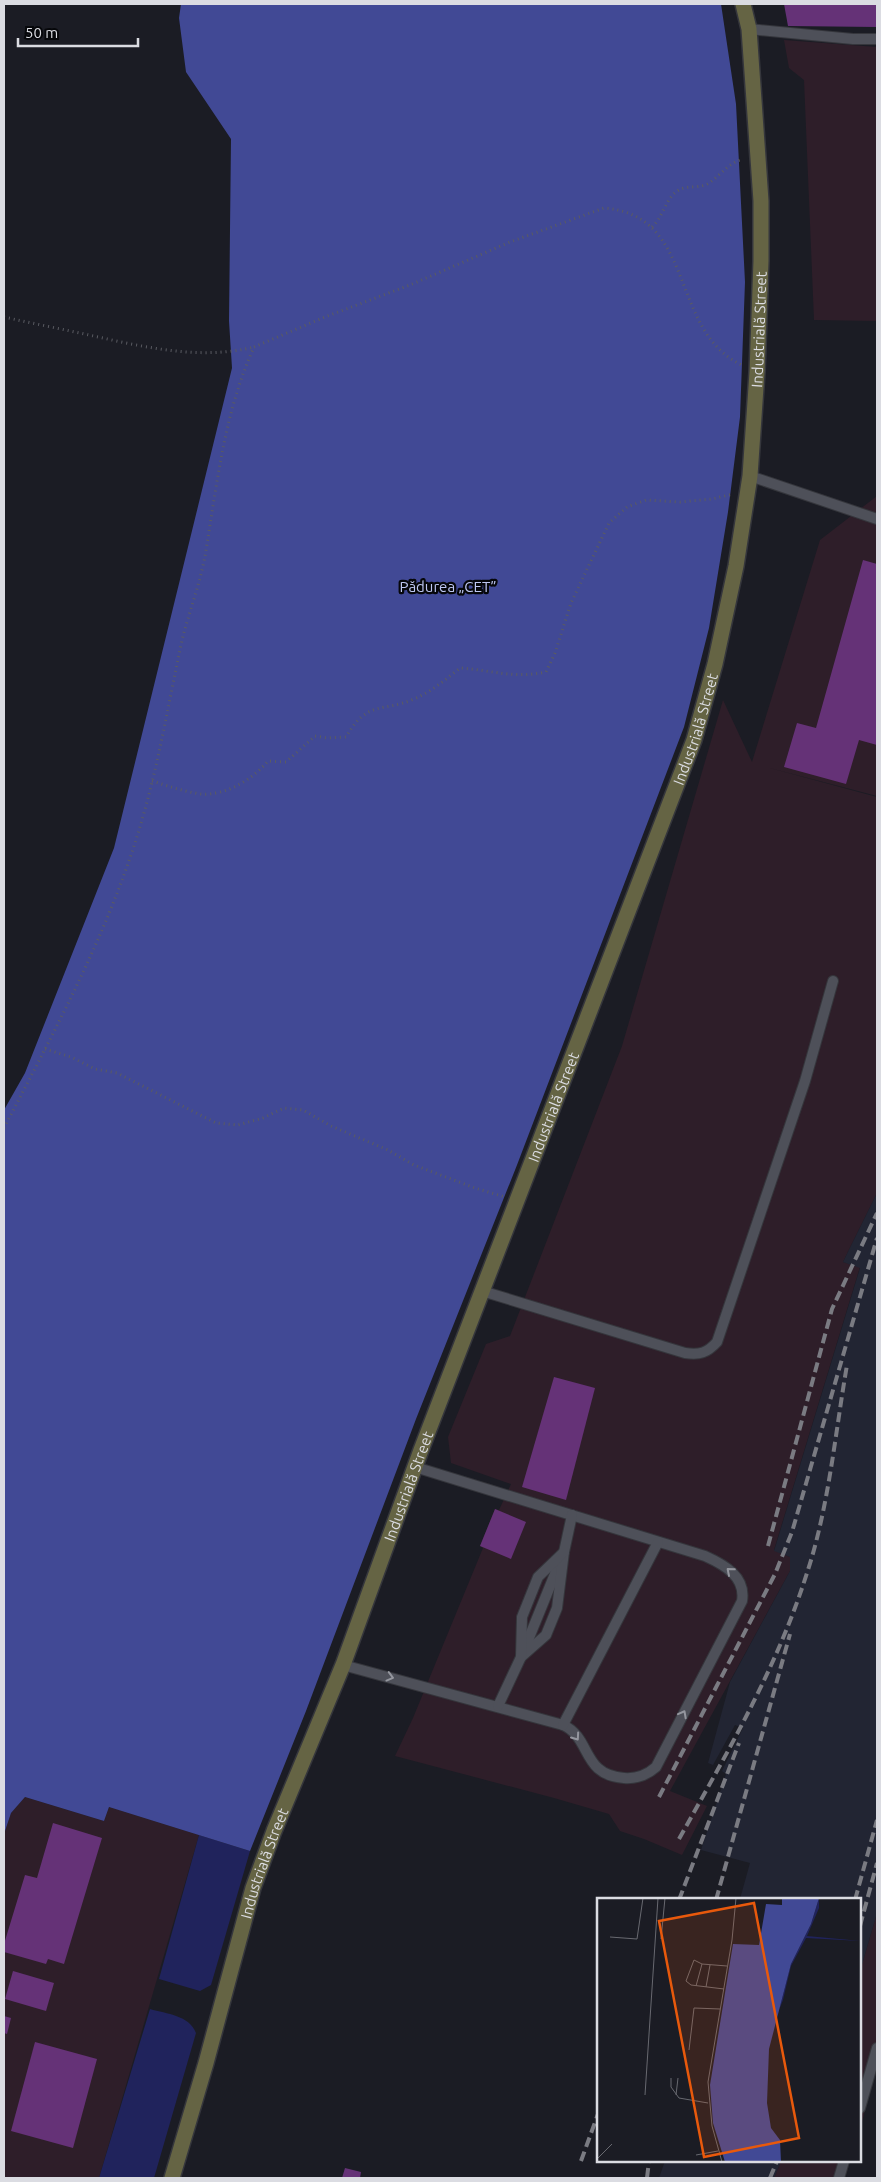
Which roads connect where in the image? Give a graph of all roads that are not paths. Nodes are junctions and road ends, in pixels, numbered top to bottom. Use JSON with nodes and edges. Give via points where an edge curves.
{"nodes":[{"id":1,"x":743,"y":4,"type":"edge"},
{"id":2,"x":749,"y":29,"type":"junction"},
{"id":3,"x":877,"y":39,"type":"edge"},
{"id":4,"x":749,"y":483,"type":"junction"},
{"id":5,"x":877,"y":519,"type":"edge"},
{"id":6,"x":832,"y":981,"type":"dead end"},
{"id":7,"x":482,"y":1291,"type":"junction"},
{"id":8,"x":415,"y":1467,"type":"junction"},
{"id":9,"x":572,"y":1515,"type":"junction"},
{"id":10,"x":658,"y":1542,"type":"junction"},
{"id":11,"x":564,"y":1552,"type":"junction"},
{"id":12,"x":521,"y":1657,"type":"junction"},
{"id":13,"x":343,"y":1665,"type":"junction"},
{"id":14,"x":498,"y":1706,"type":"junction"},
{"id":15,"x":563,"y":1725,"type":"junction"},
{"id":16,"x":877,"y":2048,"type":"edge"},
{"id":17,"x":861,"y":2104,"type":"edge"},
{"id":18,"x":844,"y":2162,"type":"edge"},
{"id":19,"x":172,"y":2178,"type":"edge"},
{"id":20,"x":839,"y":2178,"type":"edge"}],
"edges":[{"from":1,"to":2,"type":"street","name":"Industrială Street"},
{"from":2,"to":3,"type":"lane"},
{"from":2,"to":4,"type":"street","name":"Industrială Street","via":[[761,260]]},
{"from":4,"to":5,"type":"lane"},
{"from":4,"to":7,"type":"street","name":"Industrială Street","via":[[716,664],[694,740]]},
{"from":6,"to":7,"type":"lane","via":[[794,1116],[717,1342],[710,1350],[703,1354],[686,1352]]},
{"from":7,"to":8,"type":"street","name":"Industrială Street"},
{"from":8,"to":9,"type":"lane"},
{"from":8,"to":13,"type":"street","name":"Industrială Street"},
{"from":9,"to":10,"type":"lane"},
{"from":9,"to":11,"type":"lane"},
{"from":10,"to":15,"type":"lane"},
{"from":15,"to":10,"type":"lane","one_way":true,"via":[[573,1731],[595,1767],[609,1776],[635,1778],[650,1772],[656,1767],[738,1610],[743,1593],[741,1584],[728,1568],[706,1556]]},
{"from":11,"to":12,"type":"lane"},
{"from":11,"to":12,"type":"lane","via":[[557,1608],[550,1626],[546,1635]]},
{"from":11,"to":12,"type":"lane","via":[[538,1577],[522,1617]]},
{"from":12,"to":14,"type":"lane"},
{"from":13,"to":14,"type":"lane","one_way":true},
{"from":13,"to":19,"type":"street","name":"Industrială Street","via":[[253,1888]]},
{"from":14,"to":15,"type":"lane"},
{"from":16,"to":17,"type":"lane"},
{"from":18,"to":20,"type":"lane"}]}
